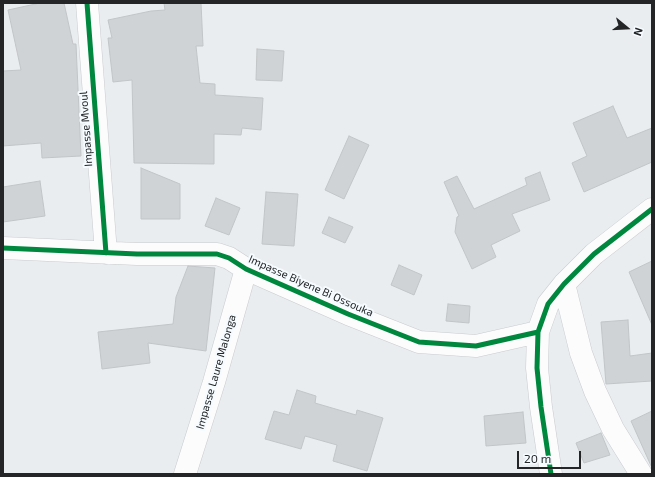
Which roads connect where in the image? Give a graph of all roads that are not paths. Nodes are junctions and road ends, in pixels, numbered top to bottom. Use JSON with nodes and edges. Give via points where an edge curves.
{"nodes":[{"id":1,"x":87,"y":3,"type":"edge"},
{"id":2,"x":652,"y":209,"type":"edge"},
{"id":3,"x":3,"y":248,"type":"edge"},
{"id":4,"x":106,"y":252,"type":"junction"},
{"id":5,"x":246,"y":269,"type":"junction"},
{"id":6,"x":564,"y":284,"type":"junction"},
{"id":7,"x":538,"y":332,"type":"junction"},
{"id":8,"x":185,"y":474,"type":"edge"},
{"id":9,"x":551,"y":474,"type":"edge"},
{"id":10,"x":641,"y":474,"type":"edge"}],
"edges":[{"from":1,"to":4,"type":"street","name":"Impasse Mvoul"},
{"from":2,"to":6,"type":"street","via":[[594,254]]},
{"from":3,"to":4,"type":"street","name":"Impasse Biyene Bi Ossouka"},
{"from":4,"to":5,"type":"street","name":"Impasse Biyene Bi Ossouka","via":[[217,254]]},
{"from":5,"to":7,"type":"street","name":"Impasse Biyene Bi Ossouka","via":[[419,342],[476,346]]},
{"from":5,"to":8,"type":"street","name":"Impasse Laure Malonga"},
{"from":6,"to":7,"type":"street","via":[[548,304]]},
{"from":6,"to":10,"type":"street","via":[[581,353],[595,391],[613,429]]},
{"from":7,"to":9,"type":"street","via":[[540,407]]}]}
